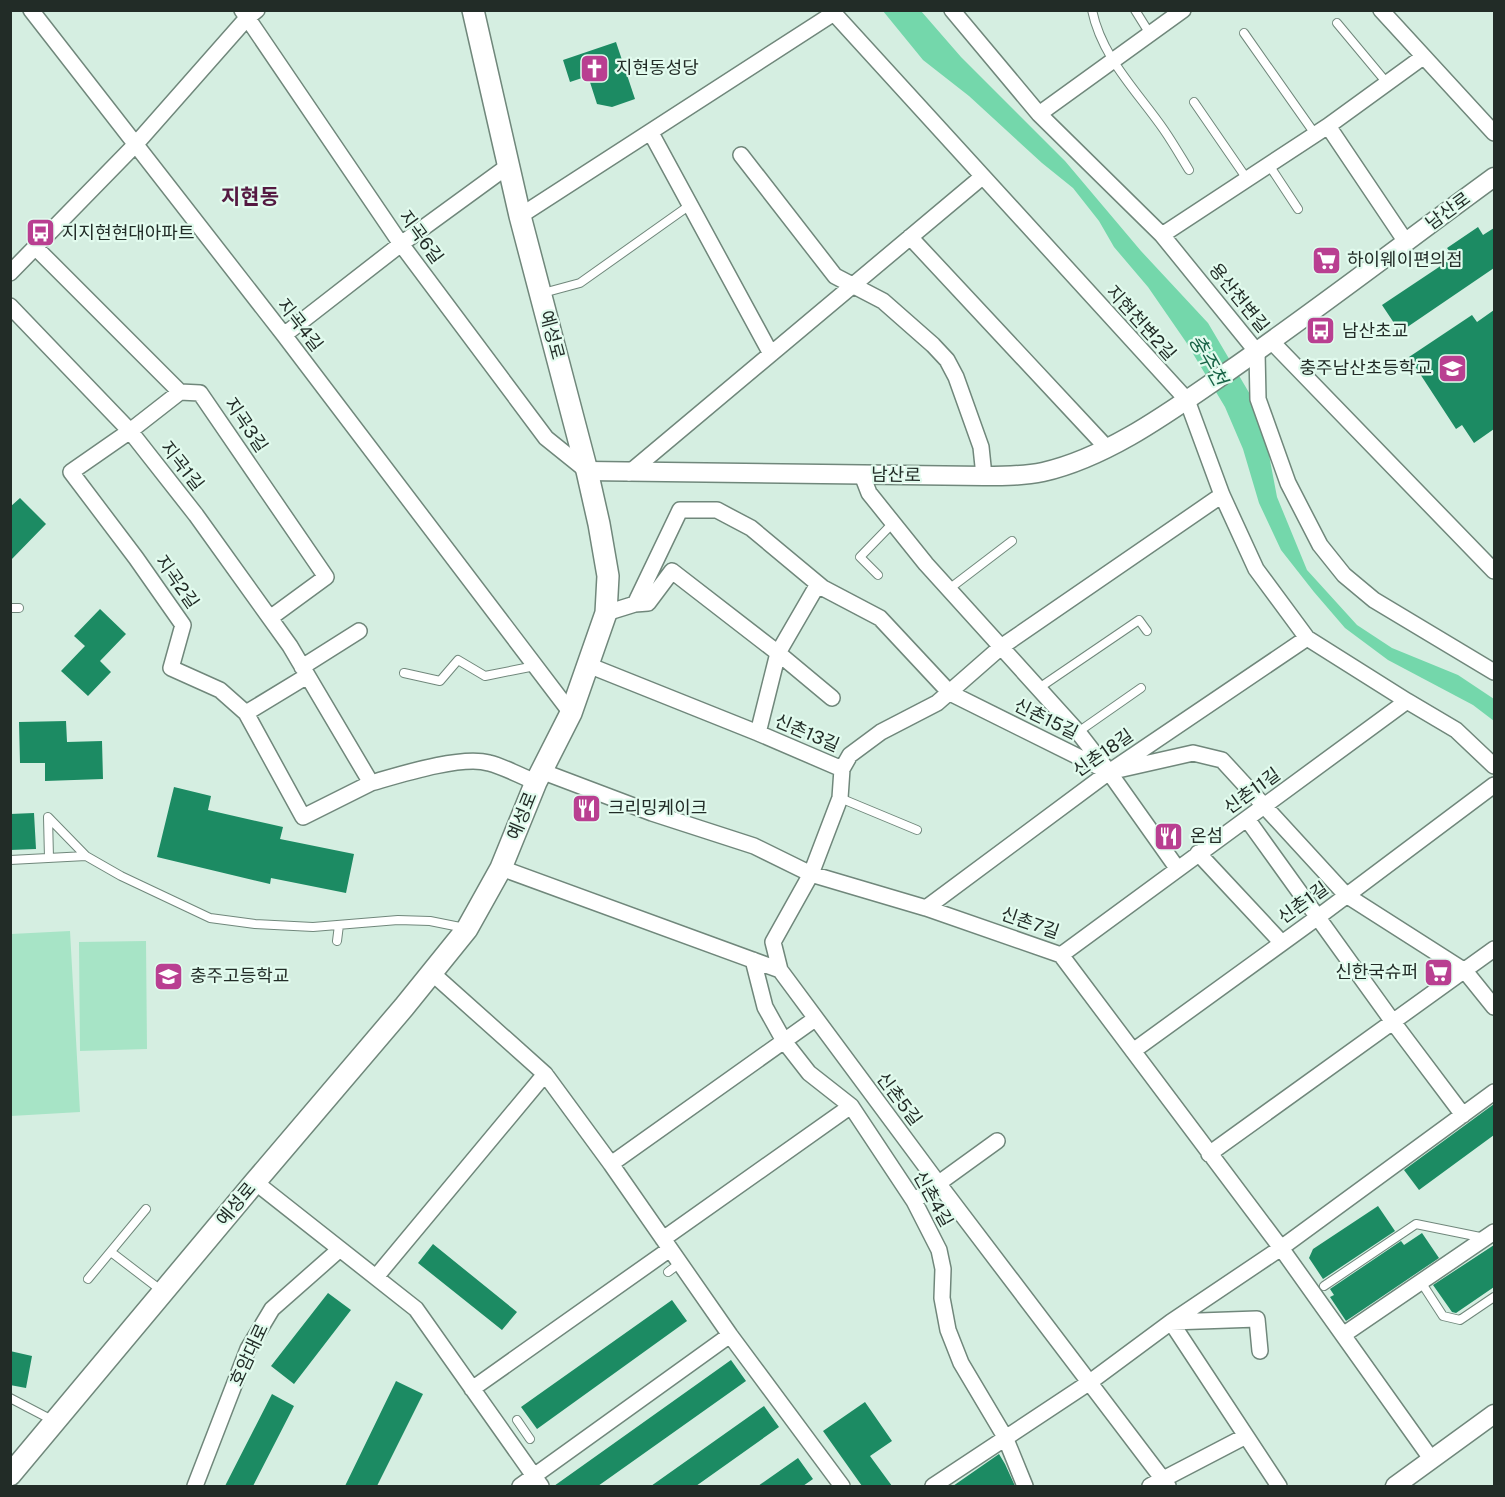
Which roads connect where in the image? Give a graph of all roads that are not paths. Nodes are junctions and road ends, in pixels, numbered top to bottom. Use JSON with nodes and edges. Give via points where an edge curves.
{"nodes":[{"id":1,"x":31,"y":10,"type":"edge"},
{"id":2,"x":473,"y":10,"type":"edge"},
{"id":3,"x":952,"y":10,"type":"edge"},
{"id":4,"x":1092,"y":10,"type":"edge"},
{"id":5,"x":1135,"y":10,"type":"edge"},
{"id":6,"x":1183,"y":10,"type":"edge"},
{"id":7,"x":1381,"y":10,"type":"edge"},
{"id":8,"x":833,"y":12,"type":"edge"},
{"id":9,"x":249,"y":13,"type":"edge"},
{"id":10,"x":1336,"y":23,"type":"dead end"},
{"id":11,"x":1244,"y":33,"type":"dead end"},
{"id":12,"x":1150,"y":34,"type":"junction"},
{"id":13,"x":1423,"y":57,"type":"junction"},
{"id":14,"x":1112,"y":62,"type":"junction"},
{"id":15,"x":1387,"y":83,"type":"junction"},
{"id":16,"x":1194,"y":102,"type":"dead end"},
{"id":17,"x":1039,"y":114,"type":"junction"},
{"id":18,"x":1328,"y":126,"type":"junction"},
{"id":19,"x":651,"y":133,"type":"junction"},
{"id":20,"x":1494,"y":133,"type":"edge"},
{"id":21,"x":1315,"y":134,"type":"junction"},
{"id":22,"x":135,"y":145,"type":"junction"},
{"id":23,"x":741,"y":155,"type":"dead end"},
{"id":24,"x":1269,"y":165,"type":"junction"},
{"id":25,"x":508,"y":166,"type":"junction"},
{"id":26,"x":1189,"y":170,"type":"dead end"},
{"id":27,"x":982,"y":177,"type":"junction"},
{"id":28,"x":1494,"y":177,"type":"edge"},
{"id":29,"x":1247,"y":179,"type":"junction"},
{"id":30,"x":690,"y":205,"type":"junction"},
{"id":31,"x":1298,"y":209,"type":"dead end"},
{"id":32,"x":520,"y":216,"type":"junction"},
{"id":33,"x":1162,"y":236,"type":"junction"},
{"id":34,"x":910,"y":237,"type":"junction"},
{"id":35,"x":1406,"y":242,"type":"junction"},
{"id":36,"x":401,"y":244,"type":"junction"},
{"id":37,"x":35,"y":247,"type":"junction"},
{"id":38,"x":10,"y":273,"type":"edge"},
{"id":39,"x":852,"y":286,"type":"junction"},
{"id":40,"x":542,"y":294,"type":"junction"},
{"id":41,"x":10,"y":306,"type":"edge"},
{"id":42,"x":284,"y":335,"type":"junction"},
{"id":43,"x":1265,"y":347,"type":"junction"},
{"id":44,"x":771,"y":354,"type":"junction"},
{"id":45,"x":180,"y":392,"type":"junction"},
{"id":46,"x":1186,"y":400,"type":"junction"},
{"id":47,"x":130,"y":431,"type":"junction"},
{"id":48,"x":1106,"y":447,"type":"junction"},
{"id":49,"x":587,"y":471,"type":"junction"},
{"id":50,"x":629,"y":473,"type":"junction"},
{"id":51,"x":862,"y":475,"type":"junction"},
{"id":52,"x":984,"y":476,"type":"junction"},
{"id":53,"x":1222,"y":495,"type":"junction"},
{"id":54,"x":893,"y":523,"type":"junction"},
{"id":55,"x":1012,"y":541,"type":"dead end"},
{"id":56,"x":1494,"y":571,"type":"edge"},
{"id":57,"x":878,"y":575,"type":"dead end"},
{"id":58,"x":818,"y":584,"type":"junction"},
{"id":59,"x":949,"y":590,"type":"junction"},
{"id":60,"x":635,"y":604,"type":"junction"},
{"id":61,"x":606,"y":614,"type":"junction"},
{"id":62,"x":270,"y":618,"type":"junction"},
{"id":63,"x":359,"y":631,"type":"dead end"},
{"id":64,"x":1147,"y":631,"type":"dead end"},
{"id":65,"x":1307,"y":638,"type":"junction"},
{"id":66,"x":1001,"y":647,"type":"junction"},
{"id":67,"x":778,"y":653,"type":"junction"},
{"id":68,"x":588,"y":665,"type":"junction"},
{"id":69,"x":535,"y":666,"type":"junction"},
{"id":70,"x":305,"y":671,"type":"junction"},
{"id":71,"x":1494,"y":672,"type":"edge"},
{"id":72,"x":404,"y":673,"type":"dead end"},
{"id":73,"x":1039,"y":688,"type":"junction"},
{"id":74,"x":1141,"y":688,"type":"dead end"},
{"id":75,"x":950,"y":693,"type":"junction"},
{"id":76,"x":832,"y":698,"type":"dead end"},
{"id":77,"x":1407,"y":701,"type":"junction"},
{"id":78,"x":246,"y":713,"type":"junction"},
{"id":79,"x":571,"y":713,"type":"junction"},
{"id":80,"x":1078,"y":732,"type":"junction"},
{"id":81,"x":758,"y":733,"type":"junction"},
{"id":82,"x":1494,"y":766,"type":"edge"},
{"id":83,"x":842,"y":769,"type":"junction"},
{"id":84,"x":1109,"y":772,"type":"junction"},
{"id":85,"x":539,"y":776,"type":"junction"},
{"id":86,"x":371,"y":783,"type":"junction"},
{"id":87,"x":1494,"y":785,"type":"edge"},
{"id":88,"x":840,"y":798,"type":"junction"},
{"id":89,"x":1265,"y":807,"type":"junction"},
{"id":90,"x":1247,"y":819,"type":"junction"},
{"id":91,"x":917,"y":830,"type":"dead end"},
{"id":92,"x":1198,"y":853,"type":"junction"},
{"id":93,"x":86,"y":856,"type":"junction"},
{"id":94,"x":49,"y":858,"type":"junction"},
{"id":95,"x":10,"y":860,"type":"edge"},
{"id":96,"x":501,"y":868,"type":"junction"},
{"id":97,"x":1177,"y":868,"type":"junction"},
{"id":98,"x":811,"y":874,"type":"junction"},
{"id":99,"x":1346,"y":896,"type":"junction"},
{"id":100,"x":926,"y":908,"type":"junction"},
{"id":101,"x":1318,"y":917,"type":"junction"},
{"id":102,"x":339,"y":925,"type":"junction"},
{"id":103,"x":466,"y":928,"type":"junction"},
{"id":104,"x":337,"y":941,"type":"dead end"},
{"id":105,"x":1282,"y":943,"type":"junction"},
{"id":106,"x":1494,"y":949,"type":"edge"},
{"id":107,"x":1061,"y":955,"type":"junction"},
{"id":108,"x":753,"y":960,"type":"junction"},
{"id":109,"x":780,"y":970,"type":"junction"},
{"id":110,"x":1465,"y":971,"type":"junction"},
{"id":111,"x":432,"y":974,"type":"junction"},
{"id":112,"x":1494,"y":1008,"type":"edge"},
{"id":113,"x":815,"y":1019,"type":"junction"},
{"id":114,"x":1393,"y":1022,"type":"junction"},
{"id":115,"x":784,"y":1041,"type":"junction"},
{"id":116,"x":1133,"y":1051,"type":"junction"},
{"id":117,"x":544,"y":1074,"type":"junction"},
{"id":118,"x":1494,"y":1092,"type":"edge"},
{"id":119,"x":851,"y":1106,"type":"junction"},
{"id":120,"x":1463,"y":1115,"type":"junction"},
{"id":121,"x":997,"y":1141,"type":"dead end"},
{"id":122,"x":1209,"y":1154,"type":"junction"},
{"id":123,"x":612,"y":1164,"type":"junction"},
{"id":124,"x":255,"y":1182,"type":"junction"},
{"id":125,"x":938,"y":1183,"type":"junction"},
{"id":126,"x":914,"y":1200,"type":"junction"},
{"id":127,"x":146,"y":1209,"type":"dead end"},
{"id":128,"x":1490,"y":1235,"type":"edge"},
{"id":129,"x":667,"y":1244,"type":"junction"},
{"id":130,"x":1281,"y":1248,"type":"junction"},
{"id":131,"x":340,"y":1249,"type":"junction"},
{"id":132,"x":111,"y":1252,"type":"junction"},
{"id":133,"x":376,"y":1277,"type":"junction"},
{"id":134,"x":88,"y":1278,"type":"dead end"},
{"id":135,"x":1421,"y":1282,"type":"junction"},
{"id":136,"x":1324,"y":1286,"type":"dead end"},
{"id":137,"x":163,"y":1292,"type":"junction"},
{"id":138,"x":1494,"y":1297,"type":"edge"},
{"id":139,"x":1171,"y":1322,"type":"junction"},
{"id":140,"x":730,"y":1335,"type":"junction"},
{"id":141,"x":1343,"y":1335,"type":"junction"},
{"id":142,"x":1260,"y":1351,"type":"dead end"},
{"id":143,"x":1090,"y":1382,"type":"junction"},
{"id":144,"x":472,"y":1389,"type":"junction"},
{"id":145,"x":10,"y":1398,"type":"edge"},
{"id":146,"x":1494,"y":1414,"type":"edge"},
{"id":147,"x":517,"y":1420,"type":"dead end"},
{"id":148,"x":56,"y":1421,"type":"junction"},
{"id":149,"x":1246,"y":1436,"type":"junction"},
{"id":150,"x":1005,"y":1437,"type":"junction"},
{"id":151,"x":530,"y":1439,"type":"dead end"},
{"id":152,"x":1432,"y":1460,"type":"junction"},
{"id":153,"x":10,"y":1475,"type":"edge"},
{"id":154,"x":537,"y":1481,"type":"edge"},
{"id":155,"x":1166,"y":1483,"type":"edge"},
{"id":156,"x":195,"y":1486,"type":"edge"},
{"id":157,"x":520,"y":1486,"type":"edge"},
{"id":158,"x":842,"y":1486,"type":"edge"},
{"id":159,"x":933,"y":1486,"type":"edge"},
{"id":160,"x":1025,"y":1486,"type":"edge"},
{"id":161,"x":1150,"y":1486,"type":"edge"},
{"id":162,"x":1279,"y":1486,"type":"edge"},
{"id":163,"x":1395,"y":1486,"type":"edge"}],
"edges":[{"from":1,"to":22,"type":"street","name":"지곡4길"},
{"from":2,"to":25,"type":"main road","name":"예성로"},
{"from":3,"to":17,"type":"street","name":"용산천변길"},
{"from":4,"to":14,"type":"lane"},
{"from":5,"to":12,"type":"lane"},
{"from":6,"to":12,"type":"street"},
{"from":7,"to":13,"type":"street"},
{"from":8,"to":19,"type":"street"},
{"from":8,"to":27,"type":"street","name":"지현천변2길"},
{"from":9,"to":22,"type":"street"},
{"from":9,"to":36,"type":"street","name":"지곡6길"},
{"from":10,"to":15,"type":"lane"},
{"from":11,"to":21,"type":"lane"},
{"from":12,"to":14,"type":"street"},
{"from":13,"to":15,"type":"street"},
{"from":13,"to":20,"type":"street"},
{"from":14,"to":17,"type":"street"},
{"from":14,"to":26,"type":"lane"},
{"from":15,"to":18,"type":"street"},
{"from":16,"to":29,"type":"lane"},
{"from":17,"to":33,"type":"street","name":"용산천변길"},
{"from":18,"to":21,"type":"street"},
{"from":18,"to":35,"type":"street"},
{"from":19,"to":30,"type":"street"},
{"from":19,"to":32,"type":"street"},
{"from":21,"to":24,"type":"street"},
{"from":22,"to":37,"type":"street"},
{"from":22,"to":42,"type":"street","name":"지곡4길"},
{"from":23,"to":39,"type":"street","via":[[835,276]]},
{"from":24,"to":29,"type":"street"},
{"from":24,"to":31,"type":"lane"},
{"from":25,"to":32,"type":"main road","name":"예성로"},
{"from":25,"to":36,"type":"street"},
{"from":27,"to":34,"type":"street"},
{"from":27,"to":46,"type":"street","name":"지현천변2길"},
{"from":28,"to":35,"type":"street","name":"남산로"},
{"from":29,"to":33,"type":"street"},
{"from":30,"to":40,"type":"lane","via":[[580,283]]},
{"from":30,"to":44,"type":"street"},
{"from":32,"to":40,"type":"main road","name":"예성로"},
{"from":33,"to":43,"type":"street","name":"용산천변길"},
{"from":34,"to":39,"type":"street"},
{"from":34,"to":48,"type":"street"},
{"from":35,"to":43,"type":"street","name":"남산로"},
{"from":36,"to":42,"type":"street"},
{"from":36,"to":49,"type":"street","name":"지곡6길","via":[[546,438]]},
{"from":37,"to":38,"type":"street"},
{"from":37,"to":45,"type":"street","name":"지곡3길"},
{"from":39,"to":44,"type":"street"},
{"from":39,"to":52,"type":"street","via":[[883,301],[947,360],[981,447]]},
{"from":40,"to":49,"type":"main road","name":"예성로"},
{"from":41,"to":47,"type":"street","name":"지곡1길"},
{"from":42,"to":69,"type":"street","name":"지곡4길"},
{"from":43,"to":46,"type":"street","name":"남산로"},
{"from":43,"to":56,"type":"street"},
{"from":43,"to":71,"type":"street","name":"용산천변길","via":[[1258,399],[1288,483],[1320,545],[1344,575],[1374,600]]},
{"from":44,"to":50,"type":"street"},
{"from":45,"to":47,"type":"street"},
{"from":45,"to":62,"type":"street","name":"지곡3길","via":[[200,393],[326,577]]},
{"from":46,"to":48,"type":"street","name":"남산로"},
{"from":46,"to":53,"type":"street","name":"지현천변2길"},
{"from":47,"to":62,"type":"street","name":"지곡1길","via":[[211,546]]},
{"from":47,"to":78,"type":"street","name":"지곡2길","via":[[71,472],[183,625],[171,668],[220,690]]},
{"from":48,"to":52,"type":"street","name":"남산로","via":[[1045,472]]},
{"from":49,"to":50,"type":"street","name":"남산로"},
{"from":49,"to":61,"type":"main road","name":"예성로","via":[[608,576]]},
{"from":50,"to":51,"type":"street","name":"남산로"},
{"from":51,"to":52,"type":"street","name":"남산로"},
{"from":51,"to":54,"type":"street","via":[[869,493]]},
{"from":53,"to":65,"type":"street","name":"지현천변2길","via":[[1256,569]]},
{"from":53,"to":66,"type":"street"},
{"from":54,"to":57,"type":"lane","via":[[860,558]]},
{"from":54,"to":59,"type":"street"},
{"from":55,"to":59,"type":"lane"},
{"from":58,"to":60,"type":"street","name":"신촌15길","via":[[751,528],[717,510],[680,510]]},
{"from":58,"to":67,"type":"street"},
{"from":58,"to":75,"type":"street","name":"신촌15길","via":[[880,618]]},
{"from":59,"to":66,"type":"street"},
{"from":60,"to":61,"type":"street"},
{"from":60,"to":67,"type":"street","via":[[648,603],[672,571]]},
{"from":61,"to":68,"type":"main road","name":"예성로"},
{"from":62,"to":70,"type":"street","name":"지곡1길"},
{"from":63,"to":70,"type":"street"},
{"from":64,"to":73,"type":"lane","via":[[1139,620]]},
{"from":65,"to":77,"type":"street","name":"지현천변2길"},
{"from":65,"to":84,"type":"street","name":"신촌18길"},
{"from":66,"to":73,"type":"street"},
{"from":66,"to":75,"type":"street"},
{"from":67,"to":76,"type":"street"},
{"from":67,"to":81,"type":"street"},
{"from":68,"to":79,"type":"main road","name":"예성로"},
{"from":68,"to":81,"type":"street","name":"신촌13길"},
{"from":69,"to":72,"type":"lane","via":[[486,676],[458,660],[440,681]]},
{"from":69,"to":79,"type":"street","name":"지곡4길"},
{"from":70,"to":78,"type":"street"},
{"from":70,"to":86,"type":"street","name":"지곡1길"},
{"from":73,"to":80,"type":"street"},
{"from":74,"to":80,"type":"lane"},
{"from":75,"to":83,"type":"street","via":[[881,732],[850,755]]},
{"from":75,"to":84,"type":"street","name":"신촌15길"},
{"from":77,"to":82,"type":"street","name":"지현천변2길","via":[[1456,730]]},
{"from":77,"to":89,"type":"street","name":"신촌11길"},
{"from":78,"to":86,"type":"street","name":"지곡2길","via":[[303,818]]},
{"from":79,"to":85,"type":"main road","name":"예성로"},
{"from":80,"to":84,"type":"street"},
{"from":81,"to":83,"type":"street","name":"신촌13길"},
{"from":83,"to":88,"type":"street","name":"신촌13길"},
{"from":84,"to":89,"type":"street","via":[[1193,753],[1222,760]]},
{"from":84,"to":97,"type":"street"},
{"from":84,"to":100,"type":"street","name":"신촌18길"},
{"from":85,"to":86,"type":"street","via":[[487,762],[456,762]]},
{"from":85,"to":96,"type":"main road","name":"예성로"},
{"from":85,"to":98,"type":"street","name":"신촌7길","via":[[754,846]]},
{"from":87,"to":99,"type":"street","name":"신촌1길"},
{"from":88,"to":91,"type":"lane"},
{"from":88,"to":98,"type":"street","name":"신촌13길"},
{"from":89,"to":90,"type":"street","name":"신촌11길"},
{"from":89,"to":99,"type":"street"},
{"from":90,"to":92,"type":"street","name":"신촌11길"},
{"from":90,"to":101,"type":"street"},
{"from":92,"to":97,"type":"street","name":"신촌11길"},
{"from":92,"to":105,"type":"street"},
{"from":93,"to":94,"type":"lane"},
{"from":93,"to":94,"type":"lane","via":[[48,817]]},
{"from":93,"to":102,"type":"lane","via":[[210,918],[255,924]]},
{"from":94,"to":95,"type":"lane"},
{"from":96,"to":103,"type":"main road","name":"예성로"},
{"from":96,"to":108,"type":"street"},
{"from":97,"to":107,"type":"street","name":"신촌11길"},
{"from":98,"to":100,"type":"street","name":"신촌7길"},
{"from":98,"to":109,"type":"street","name":"신촌13길","via":[[773,942]]},
{"from":99,"to":101,"type":"street","name":"신촌1길"},
{"from":99,"to":110,"type":"street"},
{"from":100,"to":107,"type":"street","name":"신촌7길"},
{"from":101,"to":105,"type":"street","name":"신촌1길"},
{"from":101,"to":114,"type":"street"},
{"from":102,"to":103,"type":"lane","via":[[398,920]]},
{"from":102,"to":104,"type":"lane"},
{"from":103,"to":111,"type":"main road","name":"예성로"},
{"from":105,"to":116,"type":"street","name":"신촌1길"},
{"from":106,"to":110,"type":"street"},
{"from":107,"to":116,"type":"street","name":"신촌7길"},
{"from":108,"to":109,"type":"street"},
{"from":108,"to":115,"type":"street","name":"신촌4길","via":[[765,1007]]},
{"from":109,"to":113,"type":"street","name":"신촌5길"},
{"from":110,"to":112,"type":"street"},
{"from":110,"to":114,"type":"street"},
{"from":111,"to":117,"type":"street"},
{"from":111,"to":124,"type":"main road","name":"예성로"},
{"from":113,"to":115,"type":"street"},
{"from":113,"to":125,"type":"street","name":"신촌5길"},
{"from":114,"to":120,"type":"street"},
{"from":114,"to":122,"type":"street"},
{"from":115,"to":119,"type":"street","name":"신촌4길","via":[[809,1073]]},
{"from":115,"to":123,"type":"street"},
{"from":116,"to":122,"type":"street","name":"신촌7길"},
{"from":117,"to":123,"type":"street"},
{"from":117,"to":133,"type":"street"},
{"from":118,"to":120,"type":"street"},
{"from":119,"to":126,"type":"street","name":"신촌4길"},
{"from":119,"to":129,"type":"street"},
{"from":120,"to":130,"type":"street"},
{"from":121,"to":125,"type":"street"},
{"from":122,"to":130,"type":"street","name":"신촌7길"},
{"from":123,"to":129,"type":"street"},
{"from":124,"to":131,"type":"street"},
{"from":124,"to":137,"type":"main road","name":"예성로"},
{"from":125,"to":126,"type":"street"},
{"from":125,"to":143,"type":"street","name":"신촌5길"},
{"from":126,"to":150,"type":"street","name":"신촌4길","via":[[939,1250],[948,1330],[962,1363]]},
{"from":127,"to":132,"type":"lane"},
{"from":128,"to":135,"type":"street"},
{"from":128,"to":136,"type":"lane","via":[[1416,1224]]},
{"from":129,"to":140,"type":"street","via":[[674,1267]]},
{"from":129,"to":144,"type":"street"},
{"from":130,"to":139,"type":"street"},
{"from":130,"to":141,"type":"street","name":"신촌7길"},
{"from":131,"to":133,"type":"street"},
{"from":131,"to":156,"type":"street","name":"호암대로","via":[[272,1309],[249,1349]]},
{"from":132,"to":134,"type":"lane"},
{"from":132,"to":137,"type":"lane"},
{"from":133,"to":144,"type":"street","via":[[416,1309]]},
{"from":135,"to":138,"type":"lane","via":[[1443,1316],[1460,1320]]},
{"from":135,"to":141,"type":"street"},
{"from":137,"to":148,"type":"main road","name":"예성로"},
{"from":139,"to":142,"type":"street","via":[[1257,1319]]},
{"from":139,"to":143,"type":"street"},
{"from":139,"to":149,"type":"street"},
{"from":140,"to":154,"type":"street"},
{"from":140,"to":158,"type":"street"},
{"from":141,"to":152,"type":"street","name":"신촌7길"},
{"from":143,"to":150,"type":"street"},
{"from":143,"to":155,"type":"street","name":"신촌5길"},
{"from":144,"to":154,"type":"street"},
{"from":145,"to":148,"type":"lane"},
{"from":146,"to":152,"type":"street"},
{"from":147,"to":151,"type":"lane"},
{"from":148,"to":153,"type":"main road","name":"예성로"},
{"from":149,"to":155,"type":"street"},
{"from":149,"to":162,"type":"street"},
{"from":150,"to":159,"type":"street"},
{"from":150,"to":160,"type":"street","name":"신촌4길"},
{"from":152,"to":163,"type":"street"},
{"from":154,"to":157,"type":"street"},
{"from":155,"to":161,"type":"street"}]}
